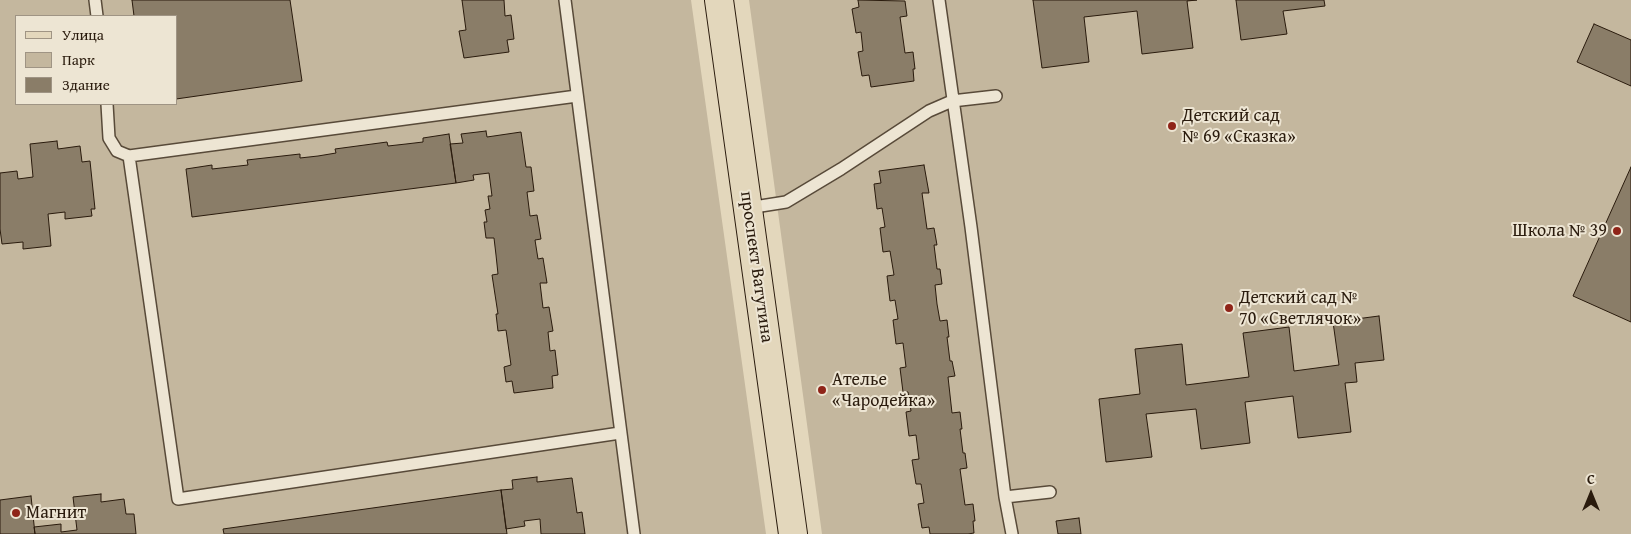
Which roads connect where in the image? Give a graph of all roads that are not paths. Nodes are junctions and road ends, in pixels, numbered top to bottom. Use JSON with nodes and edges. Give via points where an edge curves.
{"nodes":[{"id":1,"x":95,"y":0,"type":"edge"},
{"id":2,"x":565,"y":0,"type":"edge"},
{"id":3,"x":719,"y":0,"type":"edge"},
{"id":4,"x":938,"y":0,"type":"edge"},
{"id":5,"x":97,"y":15,"type":"edge"},
{"id":6,"x":577,"y":96,"type":"junction"},
{"id":7,"x":996,"y":96,"type":"dead end"},
{"id":8,"x":952,"y":101,"type":"junction"},
{"id":9,"x":107,"y":105,"type":"edge"},
{"id":10,"x":130,"y":156,"type":"junction"},
{"id":11,"x":748,"y":208,"type":"junction"},
{"id":12,"x":620,"y":433,"type":"junction"},
{"id":13,"x":1050,"y":492,"type":"dead end"},
{"id":14,"x":1005,"y":497,"type":"junction"},
{"id":15,"x":634,"y":534,"type":"edge"},
{"id":16,"x":793,"y":534,"type":"edge"},
{"id":17,"x":1012,"y":534,"type":"edge"}],
"edges":[{"from":1,"to":5,"type":"lane"},
{"from":2,"to":6,"type":"lane"},
{"from":3,"to":11,"type":"main road","name":"проспект Ватутина"},
{"from":4,"to":8,"type":"lane"},
{"from":6,"to":10,"type":"lane"},
{"from":6,"to":12,"type":"lane"},
{"from":7,"to":8,"type":"lane"},
{"from":8,"to":11,"type":"lane","via":[[929,111],[786,202]]},
{"from":8,"to":14,"type":"lane"},
{"from":9,"to":10,"type":"lane","via":[[109,138],[117,151]]},
{"from":10,"to":12,"type":"lane","via":[[178,499]]},
{"from":11,"to":16,"type":"main road","name":"проспект Ватутина"},
{"from":12,"to":15,"type":"lane"},
{"from":13,"to":14,"type":"lane"},
{"from":14,"to":17,"type":"lane"}]}
